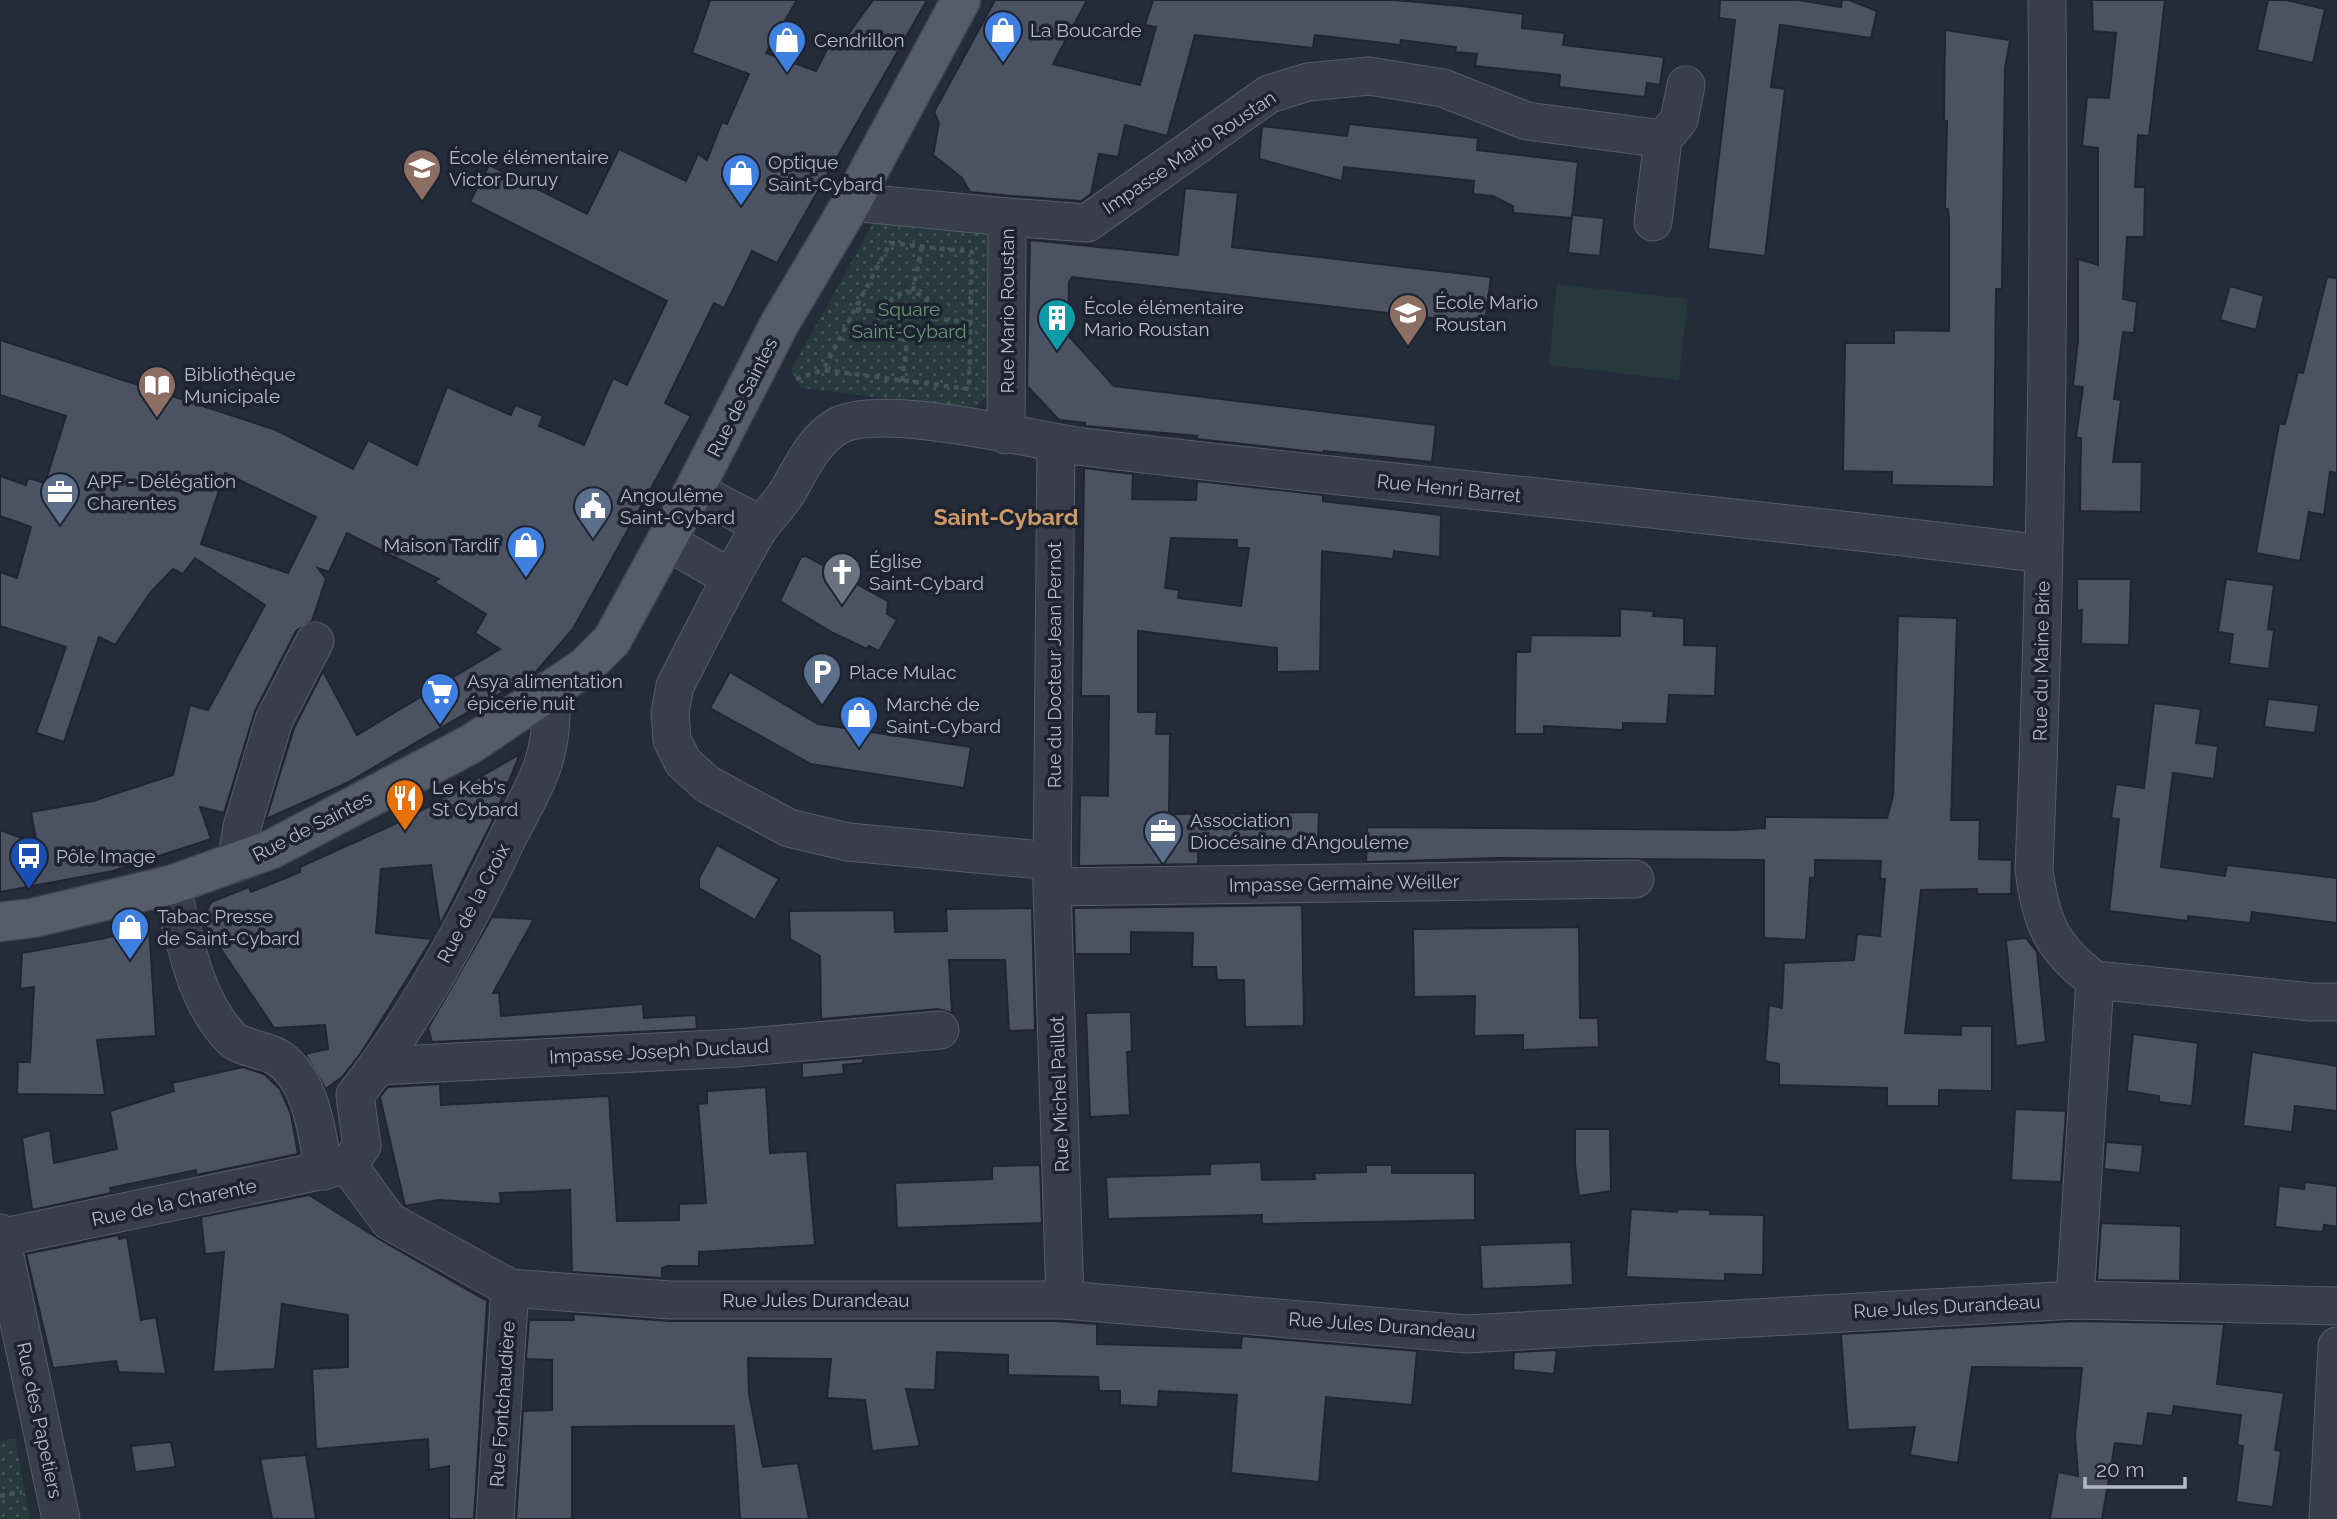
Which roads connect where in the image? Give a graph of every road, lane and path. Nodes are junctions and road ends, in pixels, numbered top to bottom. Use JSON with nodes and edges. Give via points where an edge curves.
{"nodes":[{"id":1,"x":961,"y":0,"type":"edge"},
{"id":2,"x":2047,"y":0,"type":"edge"},
{"id":3,"x":1686,"y":85,"type":"dead end"},
{"id":4,"x":1663,"y":139,"type":"junction"},
{"id":5,"x":852,"y":202,"type":"junction"},
{"id":6,"x":1007,"y":217,"type":"junction"},
{"id":7,"x":1653,"y":222,"type":"dead end"},
{"id":8,"x":922,"y":246,"type":"junction"},
{"id":9,"x":913,"y":291,"type":"junction"},
{"id":10,"x":856,"y":309,"type":"junction"},
{"id":11,"x":884,"y":313,"type":"junction"},
{"id":12,"x":934,"y":319,"type":"junction"},
{"id":13,"x":970,"y":322,"type":"junction"},
{"id":14,"x":907,"y":341,"type":"junction"},
{"id":15,"x":823,"y":370,"type":"junction"},
{"id":16,"x":796,"y":379,"type":"dead end"},
{"id":17,"x":902,"y":381,"type":"junction"},
{"id":18,"x":855,"y":419,"type":"joint"},
{"id":19,"x":1006,"y":435,"type":"junction"},
{"id":20,"x":1056,"y":443,"type":"junction"},
{"id":21,"x":694,"y":490,"type":"junction"},
{"id":22,"x":761,"y":525,"type":"junction"},
{"id":23,"x":666,"y":541,"type":"junction"},
{"id":24,"x":2043,"y":554,"type":"junction"},
{"id":25,"x":731,"y":578,"type":"junction"},
{"id":26,"x":315,"y":641,"type":"dead end"},
{"id":27,"x":549,"y":690,"type":"junction"},
{"id":28,"x":236,"y":863,"type":"junction"},
{"id":29,"x":1052,"y":874,"type":"junction"},
{"id":30,"x":1635,"y":878,"type":"dead end"},
{"id":31,"x":171,"y":885,"type":"junction"},
{"id":32,"x":0,"y":923,"type":"edge"},
{"id":33,"x":2095,"y":980,"type":"junction"},
{"id":34,"x":2337,"y":1002,"type":"edge"},
{"id":35,"x":940,"y":1030,"type":"dead end"},
{"id":36,"x":378,"y":1066,"type":"junction"},
{"id":37,"x":355,"y":1095,"type":"junction"},
{"id":38,"x":313,"y":1110,"type":"junction"},
{"id":39,"x":336,"y":1168,"type":"junction"},
{"id":40,"x":0,"y":1233,"type":"edge"},
{"id":41,"x":0,"y":1238,"type":"edge"},
{"id":42,"x":510,"y":1288,"type":"junction"},
{"id":43,"x":1065,"y":1300,"type":"junction"},
{"id":44,"x":2075,"y":1300,"type":"junction"},
{"id":45,"x":2337,"y":1306,"type":"edge"},
{"id":46,"x":2337,"y":1346,"type":"edge"},
{"id":47,"x":61,"y":1519,"type":"edge"},
{"id":48,"x":495,"y":1519,"type":"edge"},
{"id":49,"x":2328,"y":1519,"type":"edge"}],
"edges":[{"from":1,"to":5,"type":"main road","name":"Rue de Saintes"},
{"from":2,"to":24,"type":"street","name":"Rue du Maine Brie","via":[[2049,214]]},
{"from":3,"to":4,"type":"street","via":[[1679,120]]},
{"from":4,"to":6,"type":"street","name":"Impasse Mario Roustan","via":[[1527,121],[1443,89],[1369,76],[1308,82],[1269,94],[1087,223]]},
{"from":4,"to":7,"type":"street"},
{"from":5,"to":6,"type":"street","name":"Rue Mario Roustan"},
{"from":5,"to":21,"type":"main road","name":"Rue de Saintes","via":[[780,323]]},
{"from":6,"to":19,"type":"street","name":"Rue Mario Roustan"},
{"from":8,"to":9,"type":"path"},
{"from":8,"to":10,"type":"path","via":[[890,243]]},
{"from":8,"to":13,"type":"path","via":[[972,252]]},
{"from":9,"to":11,"type":"path","via":[[900,292],[889,300]]},
{"from":9,"to":12,"type":"path","via":[[933,306]]},
{"from":10,"to":11,"type":"path"},
{"from":10,"to":15,"type":"path"},
{"from":11,"to":14,"type":"path","via":[[894,336]]},
{"from":12,"to":13,"type":"path"},
{"from":12,"to":14,"type":"path","via":[[929,331]]},
{"from":13,"to":17,"type":"path","via":[[969,389]]},
{"from":14,"to":17,"type":"path"},
{"from":15,"to":16,"type":"path"},
{"from":15,"to":17,"type":"path"},
{"from":18,"to":19,"type":"street","name":"Rue Henri Barret","via":[[894,418]]},
{"from":18,"to":22,"type":"street","name":"Impasse Germaine Weiller","via":[[835,428],[813,447],[784,498]]},
{"from":19,"to":20,"type":"street","name":"Rue Henri Barret"},
{"from":20,"to":24,"type":"street","name":"Rue Henri Barret"},
{"from":20,"to":29,"type":"street","name":"Rue du Docteur Jean Pernot"},
{"from":21,"to":22,"type":"street"},
{"from":21,"to":23,"type":"main road","name":"Rue de Saintes"},
{"from":22,"to":25,"type":"street","name":"Impasse Germaine Weiller"},
{"from":23,"to":25,"type":"street"},
{"from":23,"to":27,"type":"main road","name":"Rue de Saintes","via":[[612,640],[585,667]]},
{"from":24,"to":33,"type":"street","name":"Rue du Maine Brie","via":[[2034,869],[2038,907],[2069,961]]},
{"from":25,"to":29,"type":"street","name":"Impasse Germaine Weiller","via":[[675,685],[672,740],[683,762],[707,784],[789,828],[848,842]]},
{"from":26,"to":28,"type":"street","via":[[274,720]]},
{"from":27,"to":28,"type":"main road","name":"Rue de Saintes","via":[[471,744],[272,849]]},
{"from":27,"to":36,"type":"street","name":"Rue de la Croix","via":[[553,719],[543,764],[485,885]]},
{"from":28,"to":31,"type":"main road","name":"Rue de Saintes"},
{"from":29,"to":30,"type":"street","name":"Impasse Germaine Weiller"},
{"from":29,"to":43,"type":"street","name":"Rue Michel Paillot"},
{"from":31,"to":32,"type":"main road","name":"Rue de Saintes"},
{"from":31,"to":38,"type":"street","via":[[194,975],[210,1010],[232,1040],[277,1057],[299,1082]]},
{"from":33,"to":34,"type":"street"},
{"from":33,"to":44,"type":"street"},
{"from":35,"to":36,"type":"street","name":"Impasse Joseph Duclaud","via":[[736,1048]]},
{"from":36,"to":37,"type":"street","name":"Rue de la Croix"},
{"from":37,"to":38,"type":"street"},
{"from":37,"to":39,"type":"street","via":[[362,1146]]},
{"from":38,"to":39,"type":"street"},
{"from":39,"to":41,"type":"street","name":"Rue de la Charente"},
{"from":39,"to":42,"type":"street","via":[[388,1221]]},
{"from":40,"to":41,"type":"street","name":"Rue des Papetiers"},
{"from":41,"to":47,"type":"street","name":"Rue des Papetiers"},
{"from":42,"to":43,"type":"street","name":"Rue Jules Durandeau","via":[[670,1300]]},
{"from":42,"to":48,"type":"street","name":"Rue Fontchaudière"},
{"from":43,"to":44,"type":"street","name":"Rue Jules Durandeau","via":[[1467,1334]]},
{"from":44,"to":45,"type":"street","name":"Rue Jules Durandeau"},
{"from":46,"to":49,"type":"street"}]}
